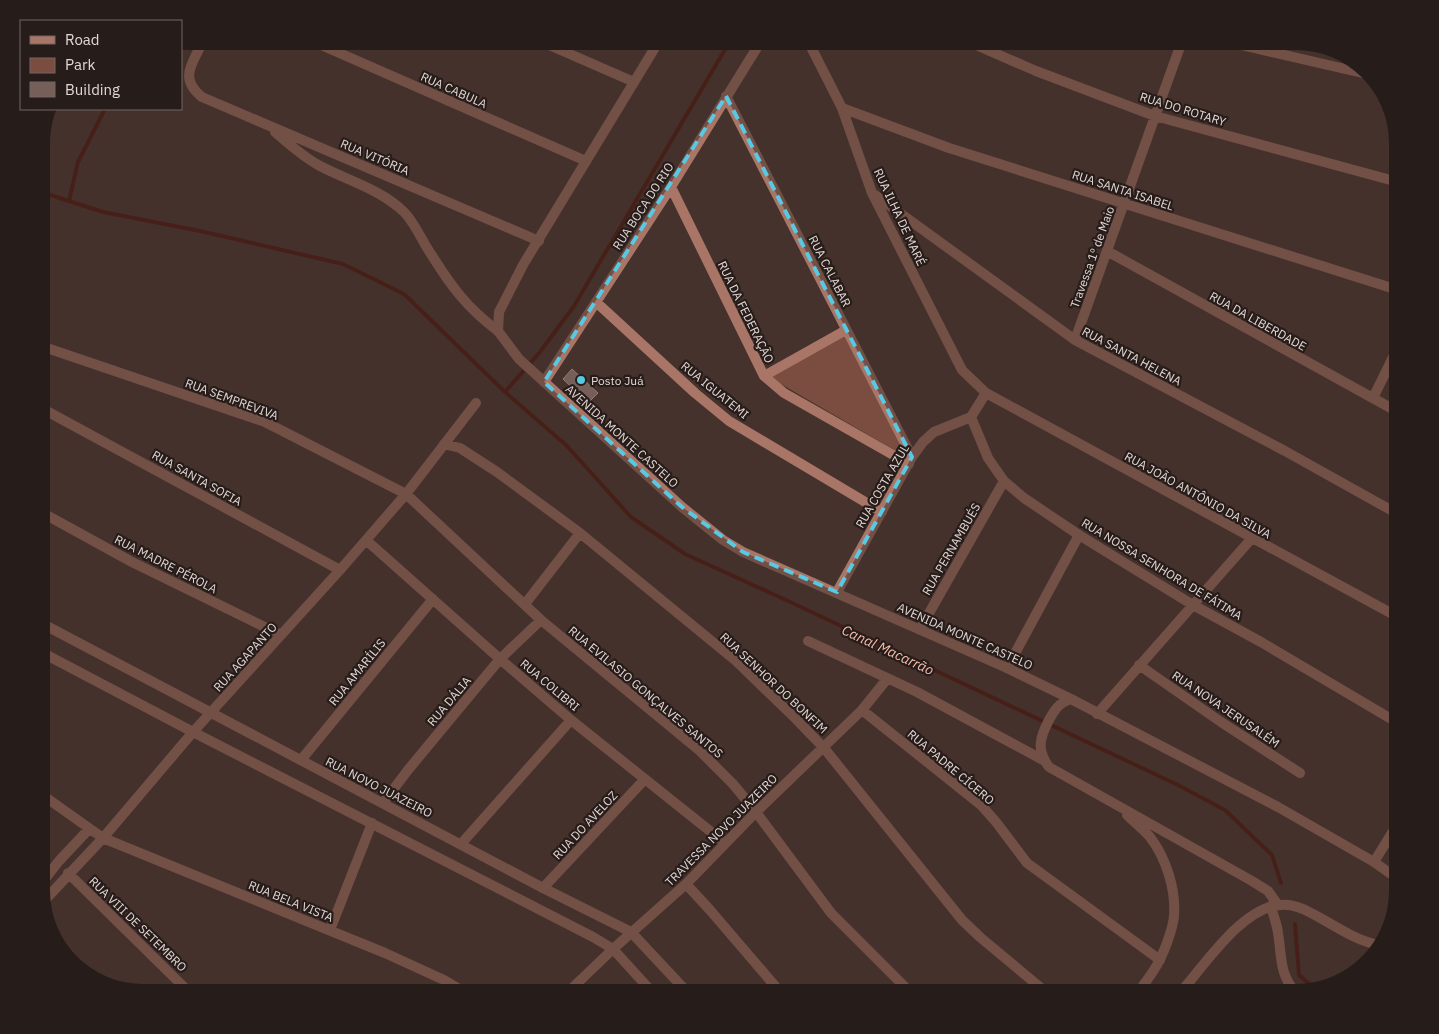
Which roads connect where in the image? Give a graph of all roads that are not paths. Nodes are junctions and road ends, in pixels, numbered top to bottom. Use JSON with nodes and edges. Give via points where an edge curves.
{"nodes":[{"id":1,"x":199,"y":50,"type":"edge"},
{"id":2,"x":333,"y":50,"type":"edge"},
{"id":3,"x":561,"y":50,"type":"edge"},
{"id":4,"x":654,"y":50,"type":"edge"},
{"id":5,"x":755,"y":50,"type":"edge"},
{"id":6,"x":813,"y":50,"type":"edge"},
{"id":7,"x":988,"y":50,"type":"edge"},
{"id":8,"x":1179,"y":50,"type":"edge"},
{"id":9,"x":1260,"y":50,"type":"edge"},
{"id":10,"x":1277,"y":50,"type":"edge"},
{"id":11,"x":1276,"y":54,"type":"junction"},
{"id":12,"x":1355,"y":71,"type":"edge"},
{"id":13,"x":634,"y":82,"type":"junction"},
{"id":14,"x":726,"y":96,"type":"junction"},
{"id":15,"x":842,"y":108,"type":"junction"},
{"id":16,"x":1155,"y":116,"type":"junction"},
{"id":17,"x":265,"y":124,"type":"junction"},
{"id":18,"x":586,"y":161,"type":"junction"},
{"id":19,"x":1389,"y":180,"type":"edge"},
{"id":20,"x":671,"y":187,"type":"junction"},
{"id":21,"x":872,"y":193,"type":"junction"},
{"id":22,"x":1124,"y":203,"type":"junction"},
{"id":23,"x":539,"y":241,"type":"junction"},
{"id":24,"x":1107,"y":251,"type":"junction"},
{"id":25,"x":1389,"y":287,"type":"edge"},
{"id":26,"x":596,"y":302,"type":"junction"},
{"id":27,"x":846,"y":330,"type":"junction"},
{"id":28,"x":498,"y":331,"type":"junction"},
{"id":29,"x":1076,"y":340,"type":"junction"},
{"id":30,"x":50,"y":349,"type":"edge"},
{"id":31,"x":1389,"y":365,"type":"edge"},
{"id":32,"x":764,"y":376,"type":"junction"},
{"id":33,"x":544,"y":382,"type":"junction"},
{"id":34,"x":986,"y":393,"type":"junction"},
{"id":35,"x":1373,"y":398,"type":"junction"},
{"id":36,"x":476,"y":403,"type":"dead end"},
{"id":37,"x":1389,"y":407,"type":"edge"},
{"id":38,"x":50,"y":412,"type":"edge"},
{"id":39,"x":971,"y":417,"type":"junction"},
{"id":40,"x":444,"y":444,"type":"junction"},
{"id":41,"x":911,"y":460,"type":"junction"},
{"id":42,"x":1004,"y":481,"type":"junction"},
{"id":43,"x":406,"y":494,"type":"junction"},
{"id":44,"x":1389,"y":509,"type":"edge"},
{"id":45,"x":882,"y":512,"type":"junction"},
{"id":46,"x":50,"y":516,"type":"edge"},
{"id":47,"x":580,"y":533,"type":"junction"},
{"id":48,"x":1079,"y":535,"type":"junction"},
{"id":49,"x":1252,"y":538,"type":"junction"},
{"id":50,"x":366,"y":540,"type":"junction"},
{"id":51,"x":340,"y":570,"type":"junction"},
{"id":52,"x":837,"y":592,"type":"junction"},
{"id":53,"x":433,"y":599,"type":"junction"},
{"id":54,"x":525,"y":604,"type":"junction"},
{"id":55,"x":1193,"y":605,"type":"junction"},
{"id":56,"x":1389,"y":612,"type":"edge"},
{"id":57,"x":541,"y":620,"type":"junction"},
{"id":58,"x":50,"y":628,"type":"edge"},
{"id":59,"x":920,"y":629,"type":"junction"},
{"id":60,"x":281,"y":635,"type":"junction"},
{"id":61,"x":808,"y":641,"type":"dead end"},
{"id":62,"x":50,"y":656,"type":"edge"},
{"id":63,"x":500,"y":659,"type":"junction"},
{"id":64,"x":1139,"y":665,"type":"junction"},
{"id":65,"x":1007,"y":668,"type":"junction"},
{"id":66,"x":887,"y":679,"type":"junction"},
{"id":67,"x":1044,"y":686,"type":"junction"},
{"id":68,"x":1071,"y":699,"type":"junction"},
{"id":69,"x":862,"y":710,"type":"junction"},
{"id":70,"x":1053,"y":713,"type":"junction"},
{"id":71,"x":211,"y":714,"type":"junction"},
{"id":72,"x":1097,"y":714,"type":"junction"},
{"id":73,"x":1389,"y":718,"type":"edge"},
{"id":74,"x":572,"y":720,"type":"junction"},
{"id":75,"x":193,"y":732,"type":"junction"},
{"id":76,"x":824,"y":748,"type":"junction"},
{"id":77,"x":301,"y":760,"type":"junction"},
{"id":78,"x":1043,"y":760,"type":"junction"},
{"id":79,"x":1300,"y":773,"type":"dead end"},
{"id":80,"x":645,"y":780,"type":"junction"},
{"id":81,"x":1106,"y":798,"type":"junction"},
{"id":82,"x":50,"y":800,"type":"edge"},
{"id":83,"x":383,"y":803,"type":"junction"},
{"id":84,"x":756,"y":812,"type":"junction"},
{"id":85,"x":372,"y":823,"type":"junction"},
{"id":86,"x":89,"y":829,"type":"junction"},
{"id":87,"x":103,"y":838,"type":"junction"},
{"id":88,"x":1389,"y":840,"type":"edge"},
{"id":89,"x":725,"y":843,"type":"junction"},
{"id":90,"x":461,"y":844,"type":"junction"},
{"id":91,"x":59,"y":861,"type":"junction"},
{"id":92,"x":1374,"y":862,"type":"junction"},
{"id":93,"x":50,"y":865,"type":"edge"},
{"id":94,"x":50,"y":873,"type":"edge"},
{"id":95,"x":68,"y":873,"type":"junction"},
{"id":96,"x":1389,"y":873,"type":"edge"},
{"id":97,"x":686,"y":884,"type":"junction"},
{"id":98,"x":543,"y":888,"type":"junction"},
{"id":99,"x":50,"y":894,"type":"edge"},
{"id":100,"x":1277,"y":905,"type":"junction"},
{"id":101,"x":330,"y":930,"type":"junction"},
{"id":102,"x":631,"y":932,"type":"junction"},
{"id":103,"x":1366,"y":943,"type":"junction"},
{"id":104,"x":1372,"y":944,"type":"edge"},
{"id":105,"x":1371,"y":946,"type":"edge"},
{"id":106,"x":613,"y":949,"type":"junction"},
{"id":107,"x":1160,"y":960,"type":"junction"},
{"id":108,"x":181,"y":984,"type":"edge"},
{"id":109,"x":451,"y":984,"type":"edge"},
{"id":110,"x":576,"y":984,"type":"edge"},
{"id":111,"x":645,"y":984,"type":"edge"},
{"id":112,"x":680,"y":984,"type":"edge"},
{"id":113,"x":773,"y":984,"type":"edge"},
{"id":114,"x":902,"y":984,"type":"edge"},
{"id":115,"x":1037,"y":984,"type":"edge"},
{"id":116,"x":1144,"y":984,"type":"edge"},
{"id":117,"x":1187,"y":984,"type":"edge"},
{"id":118,"x":1289,"y":984,"type":"edge"}],
"edges":[{"from":1,"to":17,"type":"street","name":"RUA VITÓRIA","via":[[189,72],[194,90],[202,97]]},
{"from":2,"to":18,"type":"street","name":"RUA CABULA"},
{"from":3,"to":13,"type":"street"},
{"from":4,"to":13,"type":"street"},
{"from":5,"to":14,"type":"street","name":"RUA BOCA DO RIO"},
{"from":6,"to":15,"type":"street","name":"RUA ILHA DE MARÉ"},
{"from":7,"to":16,"type":"street","name":"RUA DO ROTARY"},
{"from":8,"to":16,"type":"street","name":"Travessa 1º de Maio"},
{"from":9,"to":11,"type":"street"},
{"from":10,"to":11,"type":"street"},
{"from":11,"to":12,"type":"street"},
{"from":13,"to":18,"type":"street"},
{"from":14,"to":20,"type":"street","name":"RUA BOCA DO RIO"},
{"from":14,"to":27,"type":"street","name":"RUA CALABAR"},
{"from":15,"to":21,"type":"street","name":"RUA ILHA DE MARÉ"},
{"from":15,"to":22,"type":"street","name":"RUA SANTA ISABEL","via":[[949,148]]},
{"from":16,"to":19,"type":"street","name":"RUA DO ROTARY"},
{"from":16,"to":22,"type":"street","name":"Travessa 1º de Maio"},
{"from":17,"to":23,"type":"street","name":"RUA VITÓRIA"},
{"from":17,"to":28,"type":"street","name":"AVENIDA MONTE CASTELO","via":[[306,158],[378,193],[406,214],[454,288],[473,311]]},
{"from":18,"to":23,"type":"street"},
{"from":20,"to":26,"type":"street","name":"RUA BOCA DO RIO"},
{"from":20,"to":32,"type":"street","name":"RUA DA FEDERAÇÃO"},
{"from":21,"to":29,"type":"street","name":"RUA SANTA HELENA"},
{"from":21,"to":34,"type":"street","name":"RUA ILHA DE MARÉ","via":[[962,370]]},
{"from":22,"to":24,"type":"street","name":"Travessa 1º de Maio"},
{"from":22,"to":25,"type":"street","name":"RUA SANTA ISABEL"},
{"from":23,"to":28,"type":"street","via":[[499,312]]},
{"from":24,"to":29,"type":"street","name":"Travessa 1º de Maio"},
{"from":24,"to":35,"type":"street","name":"RUA DA LIBERDADE"},
{"from":26,"to":33,"type":"street","name":"RUA BOCA DO RIO"},
{"from":26,"to":45,"type":"street","name":"RUA IGUATEMI","via":[[729,421]]},
{"from":27,"to":32,"type":"street"},
{"from":27,"to":41,"type":"street","name":"RUA CALABAR"},
{"from":28,"to":33,"type":"street","name":"AVENIDA MONTE CASTELO","via":[[510,349]]},
{"from":29,"to":44,"type":"street","name":"RUA SANTA HELENA"},
{"from":30,"to":43,"type":"street","name":"RUA SEMPREVIVA","via":[[265,422]]},
{"from":31,"to":35,"type":"street"},
{"from":32,"to":41,"type":"street","name":"RUA DA FEDERAÇÃO","via":[[784,393]]},
{"from":33,"to":52,"type":"street","name":"AVENIDA MONTE CASTELO","via":[[723,540]]},
{"from":34,"to":39,"type":"street"},
{"from":34,"to":49,"type":"street","name":"RUA JOÃO ANTÔNIO DA SILVA"},
{"from":35,"to":37,"type":"street","name":"RUA DA LIBERDADE"},
{"from":36,"to":40,"type":"street","name":"RUA AGAPANTO"},
{"from":38,"to":51,"type":"street","name":"RUA SANTA SOFIA"},
{"from":39,"to":41,"type":"street","name":"RUA COSTA AZUL","via":[[934,432]]},
{"from":39,"to":42,"type":"street","name":"RUA NOSSA SENHORA DE FÁTIMA","via":[[988,458]]},
{"from":40,"to":43,"type":"street","name":"RUA AGAPANTO"},
{"from":40,"to":47,"type":"street","name":"RUA SENHOR DO BONFIM","via":[[455,446],[497,472]]},
{"from":41,"to":45,"type":"street","name":"RUA COSTA AZUL"},
{"from":42,"to":48,"type":"street","name":"RUA NOSSA SENHORA DE FÁTIMA"},
{"from":42,"to":59,"type":"street","name":"RUA PERNAMBUÉS"},
{"from":43,"to":50,"type":"street","name":"RUA AGAPANTO"},
{"from":43,"to":54,"type":"street","name":"RUA EVILASIO GONÇALVES SANTOS"},
{"from":45,"to":52,"type":"street","name":"RUA COSTA AZUL"},
{"from":46,"to":60,"type":"street","name":"RUA MADRE PÉROLA","via":[[132,562]]},
{"from":47,"to":54,"type":"street"},
{"from":47,"to":76,"type":"street","name":"RUA SENHOR DO BONFIM","via":[[736,661]]},
{"from":48,"to":55,"type":"street","name":"RUA NOSSA SENHORA DE FÁTIMA"},
{"from":48,"to":65,"type":"street"},
{"from":49,"to":55,"type":"street"},
{"from":49,"to":56,"type":"street","name":"RUA JOÃO ANTÔNIO DA SILVA"},
{"from":50,"to":51,"type":"street","name":"RUA AGAPANTO"},
{"from":50,"to":53,"type":"street","name":"RUA COLIBRI"},
{"from":51,"to":60,"type":"street","name":"RUA AGAPANTO"},
{"from":52,"to":59,"type":"street","name":"AVENIDA MONTE CASTELO"},
{"from":53,"to":63,"type":"street","name":"RUA COLIBRI"},
{"from":53,"to":77,"type":"street","name":"RUA AMARÍLIS"},
{"from":54,"to":57,"type":"street","name":"RUA EVILASIO GONÇALVES SANTOS"},
{"from":55,"to":64,"type":"street"},
{"from":55,"to":73,"type":"street","name":"RUA NOSSA SENHORA DE FÁTIMA"},
{"from":57,"to":63,"type":"street","name":"RUA DÁLIA"},
{"from":57,"to":84,"type":"street","name":"RUA EVILASIO GONÇALVES SANTOS","via":[[700,751]]},
{"from":58,"to":71,"type":"street","name":"RUA NOVO JUAZEIRO"},
{"from":59,"to":65,"type":"street","name":"AVENIDA MONTE CASTELO"},
{"from":60,"to":71,"type":"street","name":"RUA AGAPANTO"},
{"from":61,"to":66,"type":"street"},
{"from":62,"to":75,"type":"street"},
{"from":63,"to":74,"type":"street","name":"RUA COLIBRI"},
{"from":63,"to":83,"type":"street","name":"RUA DÁLIA"},
{"from":64,"to":72,"type":"street"},
{"from":64,"to":79,"type":"street","name":"RUA NOVA JERUSALÉM"},
{"from":65,"to":67,"type":"street","name":"AVENIDA MONTE CASTELO"},
{"from":66,"to":69,"type":"street","name":"TRAVESSA NOVO JUAZEIRO"},
{"from":66,"to":78,"type":"street"},
{"from":67,"to":68,"type":"street","name":"AVENIDA MONTE CASTELO"},
{"from":67,"to":70,"type":"street","via":[[1054,699]]},
{"from":68,"to":70,"type":"street","via":[[1062,702]]},
{"from":68,"to":72,"type":"street","name":"AVENIDA MONTE CASTELO"},
{"from":69,"to":76,"type":"street","name":"TRAVESSA NOVO JUAZEIRO"},
{"from":69,"to":107,"type":"street","name":"RUA PADRE CÍCERO","via":[[980,805],[1027,863]]},
{"from":70,"to":78,"type":"street","via":[[1041,735]]},
{"from":71,"to":75,"type":"street","name":"RUA AGAPANTO"},
{"from":71,"to":77,"type":"street","name":"RUA NOVO JUAZEIRO"},
{"from":72,"to":92,"type":"street","name":"AVENIDA MONTE CASTELO","via":[[1278,807]]},
{"from":74,"to":80,"type":"street","name":"RUA COLIBRI"},
{"from":74,"to":90,"type":"street"},
{"from":75,"to":85,"type":"street"},
{"from":75,"to":87,"type":"street","name":"RUA AGAPANTO"},
{"from":76,"to":84,"type":"street","name":"TRAVESSA NOVO JUAZEIRO"},
{"from":76,"to":115,"type":"street","name":"RUA SENHOR DO BONFIM","via":[[962,920]]},
{"from":77,"to":83,"type":"street","name":"RUA NOVO JUAZEIRO"},
{"from":78,"to":81,"type":"street","via":[[1049,767]]},
{"from":80,"to":89,"type":"street","name":"RUA COLIBRI"},
{"from":80,"to":98,"type":"street","name":"RUA DO AVELOZ"},
{"from":81,"to":100,"type":"street","via":[[1268,891]]},
{"from":81,"to":107,"type":"street","via":[[1148,834],[1163,859],[1172,885],[1174,917]]},
{"from":82,"to":86,"type":"street","name":"RUA BELA VISTA"},
{"from":83,"to":90,"type":"street","name":"RUA NOVO JUAZEIRO"},
{"from":84,"to":89,"type":"street","name":"TRAVESSA NOVO JUAZEIRO"},
{"from":84,"to":114,"type":"street","name":"RUA EVILASIO GONÇALVES SANTOS","via":[[831,913]]},
{"from":85,"to":101,"type":"street"},
{"from":85,"to":106,"type":"street","via":[[594,936]]},
{"from":86,"to":87,"type":"street","name":"RUA BELA VISTA"},
{"from":86,"to":91,"type":"street"},
{"from":87,"to":95,"type":"street","name":"RUA AGAPANTO"},
{"from":87,"to":101,"type":"street","name":"RUA BELA VISTA"},
{"from":88,"to":92,"type":"street"},
{"from":89,"to":97,"type":"street","name":"TRAVESSA NOVO JUAZEIRO"},
{"from":90,"to":98,"type":"street","name":"RUA NOVO JUAZEIRO"},
{"from":91,"to":93,"type":"street"},
{"from":91,"to":94,"type":"street"},
{"from":92,"to":96,"type":"street","name":"AVENIDA MONTE CASTELO"},
{"from":95,"to":99,"type":"street","name":"RUA AGAPANTO"},
{"from":95,"to":108,"type":"street","name":"RUA VIII DE SETEMBRO"},
{"from":97,"to":102,"type":"street","name":"TRAVESSA NOVO JUAZEIRO"},
{"from":97,"to":113,"type":"street"},
{"from":98,"to":102,"type":"street","name":"RUA NOVO JUAZEIRO"},
{"from":100,"to":103,"type":"street","via":[[1309,912]]},
{"from":100,"to":117,"type":"street","via":[[1255,912],[1242,923]]},
{"from":100,"to":118,"type":"street","via":[[1283,972]]},
{"from":101,"to":109,"type":"street","name":"RUA BELA VISTA"},
{"from":102,"to":106,"type":"street","name":"TRAVESSA NOVO JUAZEIRO"},
{"from":102,"to":112,"type":"street","name":"RUA NOVO JUAZEIRO"},
{"from":103,"to":104,"type":"street"},
{"from":103,"to":105,"type":"street"},
{"from":106,"to":110,"type":"street","name":"TRAVESSA NOVO JUAZEIRO"},
{"from":106,"to":111,"type":"street"},
{"from":107,"to":116,"type":"street"}]}
